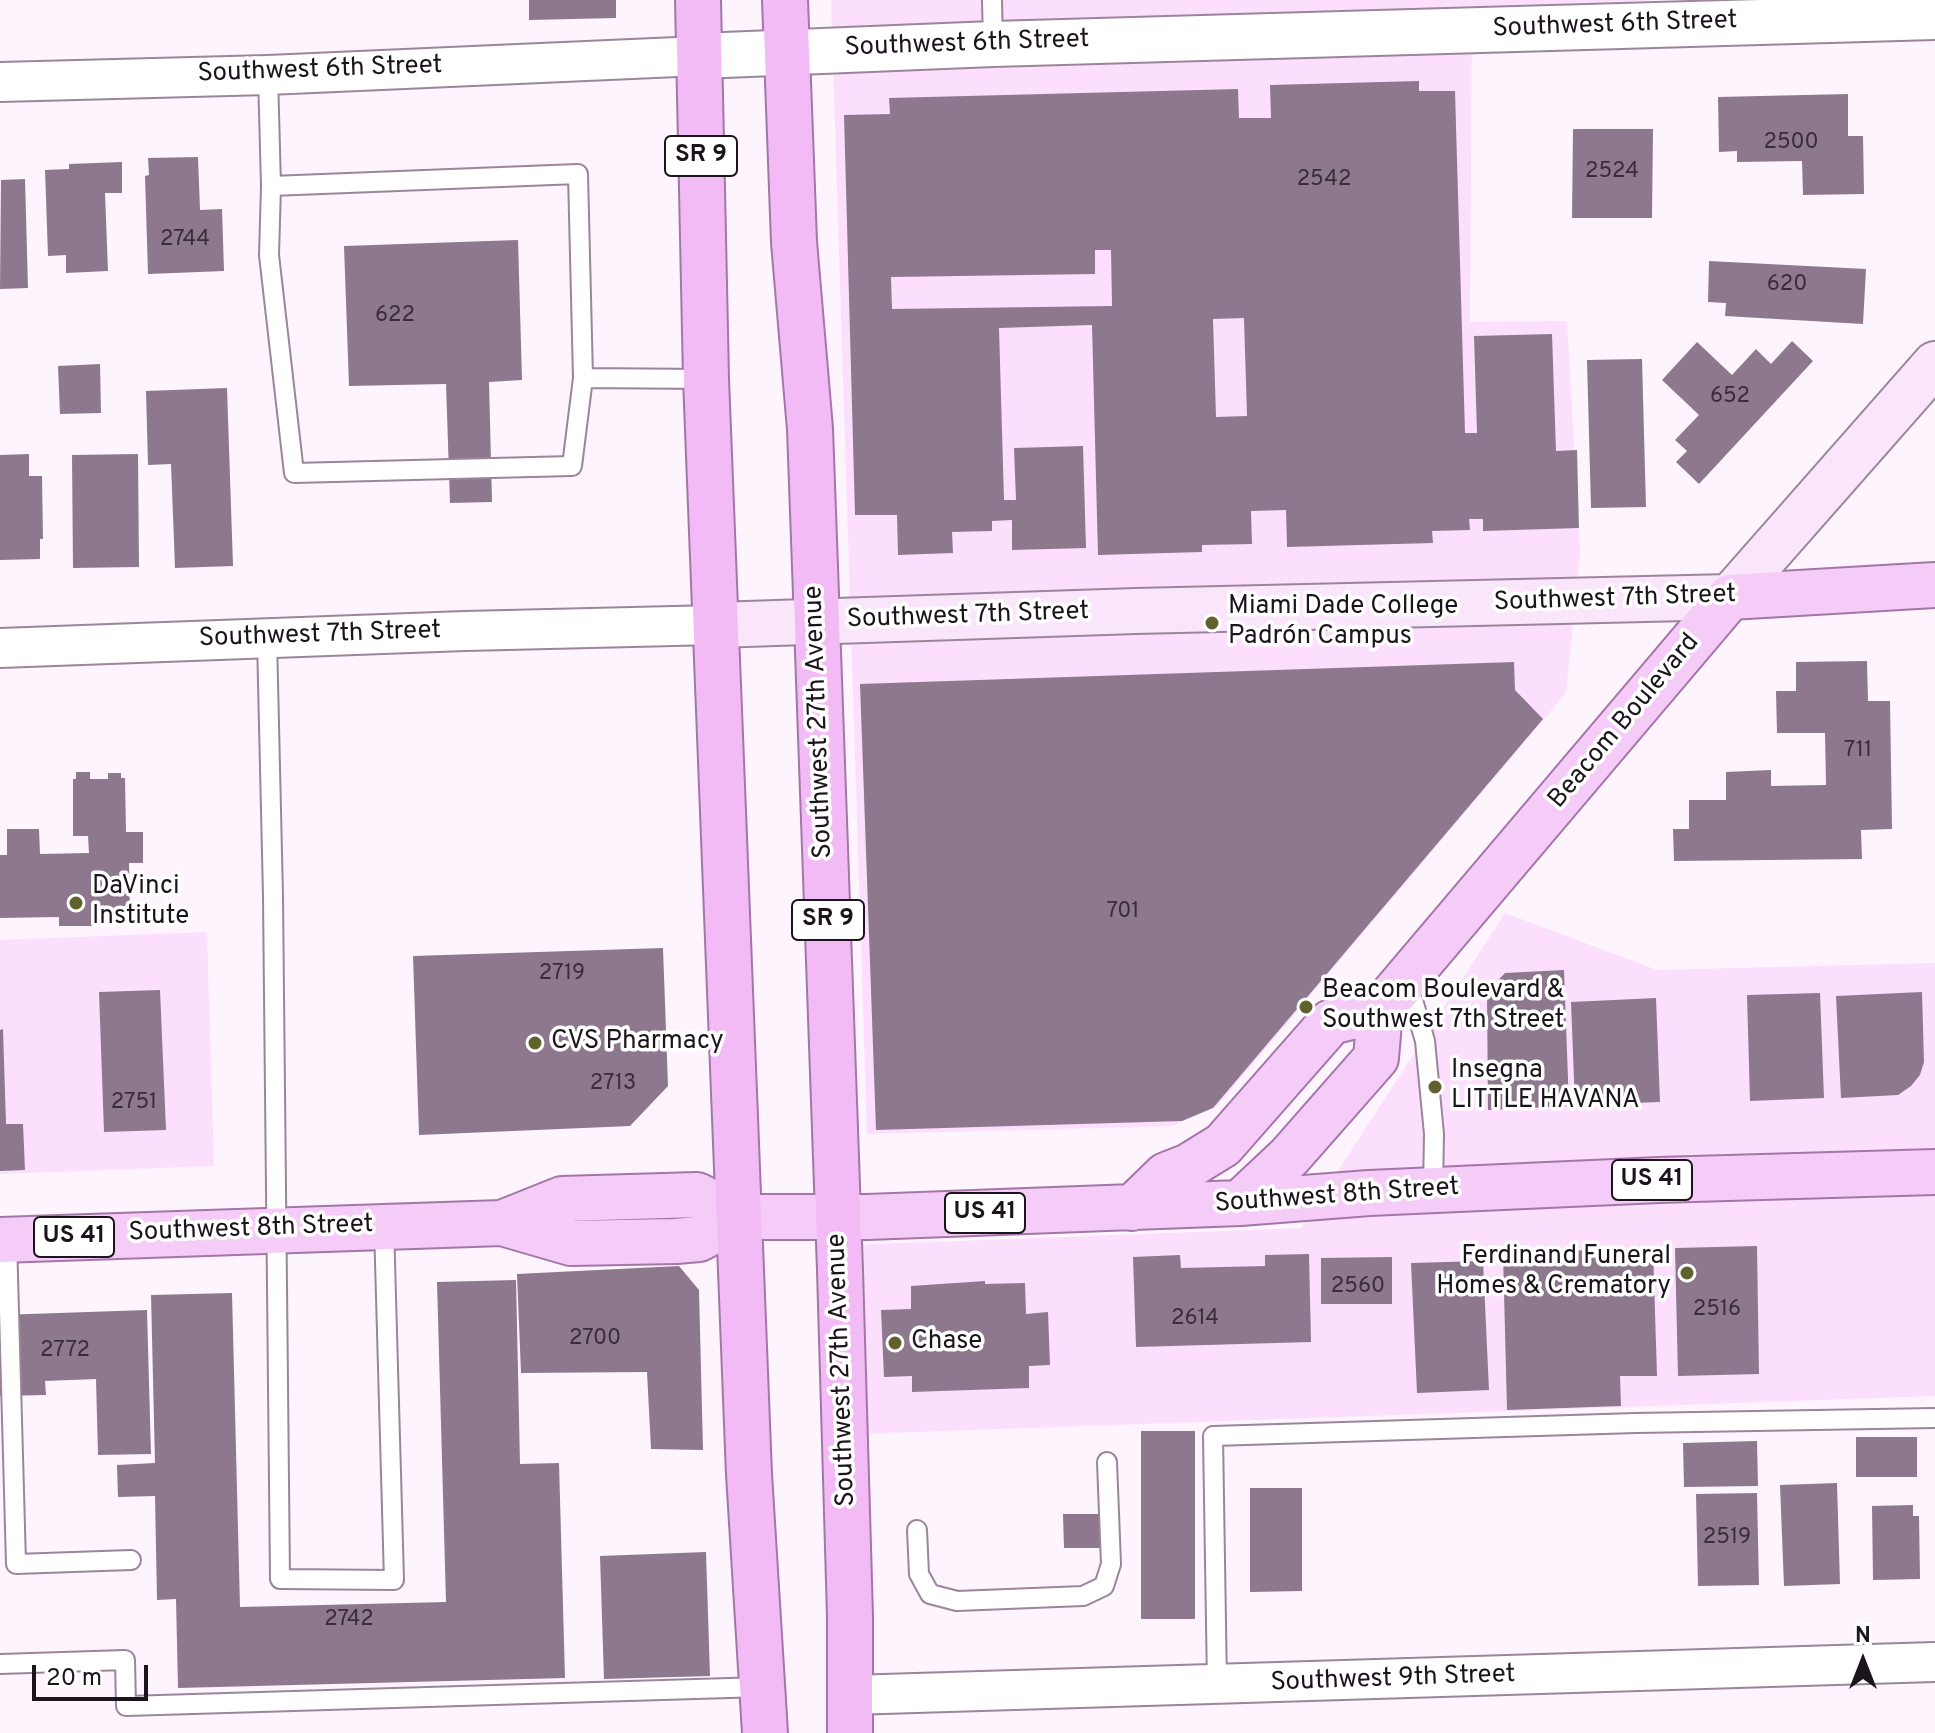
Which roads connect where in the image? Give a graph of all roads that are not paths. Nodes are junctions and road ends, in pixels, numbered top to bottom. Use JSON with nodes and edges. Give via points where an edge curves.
{"nodes":[{"id":1,"x":698,"y":0,"type":"edge"},
{"id":2,"x":785,"y":0,"type":"edge"},
{"id":3,"x":992,"y":0,"type":"edge"},
{"id":4,"x":1724,"y":12,"type":"edge"},
{"id":5,"x":1935,"y":17,"type":"edge"},
{"id":6,"x":993,"y":44,"type":"junction"},
{"id":7,"x":787,"y":52,"type":"junction"},
{"id":8,"x":700,"y":56,"type":"junction"},
{"id":9,"x":268,"y":75,"type":"junction"},
{"id":10,"x":0,"y":82,"type":"edge"},
{"id":11,"x":271,"y":186,"type":"junction"},
{"id":12,"x":1935,"y":364,"type":"edge"},
{"id":13,"x":583,"y":378,"type":"junction"},
{"id":14,"x":706,"y":379,"type":"junction"},
{"id":15,"x":1935,"y":585,"type":"edge"},
{"id":16,"x":1730,"y":597,"type":"junction"},
{"id":17,"x":817,"y":622,"type":"junction"},
{"id":18,"x":716,"y":625,"type":"junction"},
{"id":19,"x":267,"y":639,"type":"junction"},
{"id":20,"x":0,"y":648,"type":"edge"},
{"id":21,"x":1394,"y":995,"type":"junction"},
{"id":22,"x":1935,"y":1172,"type":"edge"},
{"id":23,"x":1433,"y":1190,"type":"junction"},
{"id":24,"x":1240,"y":1203,"type":"junction"},
{"id":25,"x":1132,"y":1208,"type":"junction"},
{"id":26,"x":739,"y":1217,"type":"junction"},
{"id":27,"x":838,"y":1217,"type":"junction"},
{"id":28,"x":384,"y":1226,"type":"junction"},
{"id":29,"x":277,"y":1228,"type":"junction"},
{"id":30,"x":3,"y":1240,"type":"edge"},
{"id":31,"x":1935,"y":1418,"type":"edge"},
{"id":32,"x":1107,"y":1462,"type":"dead end"},
{"id":33,"x":917,"y":1530,"type":"dead end"},
{"id":34,"x":131,"y":1560,"type":"dead end"},
{"id":35,"x":1935,"y":1662,"type":"edge"},
{"id":36,"x":0,"y":1664,"type":"edge"},
{"id":37,"x":1217,"y":1685,"type":"junction"},
{"id":38,"x":763,"y":1687,"type":"junction"},
{"id":39,"x":850,"y":1714,"type":"edge"},
{"id":40,"x":765,"y":1733,"type":"edge"}],
"edges":[{"from":1,"to":8,"type":"highway","number":"SR 9"},
{"from":2,"to":7,"type":"highway","name":"Southwest 27th Avenue","number":"SR 9"},
{"from":3,"to":6,"type":"lane"},
{"from":4,"to":5,"type":"street","name":"Southwest 6th Street"},
{"from":4,"to":6,"type":"street","name":"Southwest 6th Street"},
{"from":6,"to":7,"type":"street","name":"Southwest 6th Street"},
{"from":7,"to":8,"type":"street","name":"Southwest 6th Street"},
{"from":7,"to":17,"type":"highway","name":"Southwest 27th Avenue","number":"SR 9"},
{"from":8,"to":9,"type":"street","name":"Southwest 6th Street"},
{"from":8,"to":14,"type":"highway","number":"SR 9"},
{"from":9,"to":10,"type":"street","name":"Southwest 6th Street"},
{"from":9,"to":11,"type":"lane"},
{"from":11,"to":13,"type":"lane","via":[[578,174]]},
{"from":11,"to":13,"type":"lane","via":[[269,255],[294,473],[572,466]]},
{"from":12,"to":16,"type":"main road","name":"Beacom Boulevard"},
{"from":13,"to":14,"type":"lane"},
{"from":14,"to":18,"type":"highway","number":"SR 9"},
{"from":15,"to":16,"type":"main road","name":"Southwest 7th Street"},
{"from":16,"to":17,"type":"main road","name":"Southwest 7th Street"},
{"from":16,"to":21,"type":"main road","name":"Beacom Boulevard"},
{"from":17,"to":18,"type":"main road","name":"Southwest 7th Street"},
{"from":17,"to":27,"type":"highway","name":"Southwest 27th Avenue","number":"SR 9"},
{"from":18,"to":19,"type":"street","name":"Southwest 7th Street"},
{"from":18,"to":26,"type":"highway","number":"SR 9"},
{"from":19,"to":20,"type":"street","name":"Southwest 7th Street"},
{"from":19,"to":29,"type":"lane"},
{"from":21,"to":23,"type":"lane","via":[[1425,1041],[1434,1134]]},
{"from":21,"to":24,"type":"main road","via":[[1376,1058],[1289,1157]]},
{"from":21,"to":25,"type":"main road","via":[[1331,1022],[1223,1145],[1166,1175]]},
{"from":22,"to":23,"type":"main road","name":"Southwest 8th Street","number":"US 41"},
{"from":23,"to":24,"type":"main road","name":"Southwest 8th Street","number":"US 41"},
{"from":24,"to":25,"type":"main road","name":"Southwest 8th Street","number":"US 41"},
{"from":25,"to":27,"type":"main road","name":"Southwest 8th Street","number":"US 41"},
{"from":26,"to":27,"type":"main road","name":"Southwest 8th Street","number":"US 41"},
{"from":26,"to":28,"type":"main road","name":"Southwest 8th Street","number":"US 41","via":[[699,1239],[616,1242],[571,1243],[502,1223]]},
{"from":26,"to":38,"type":"highway","number":"SR 9"},
{"from":27,"to":39,"type":"highway","name":"Southwest 27th Avenue","number":"SR 9"},
{"from":28,"to":29,"type":"main road","name":"Southwest 8th Street","number":"US 41"},
{"from":28,"to":29,"type":"lane","via":[[394,1580],[280,1579]]},
{"from":29,"to":30,"type":"main road","name":"Southwest 8th Street","number":"US 41"},
{"from":30,"to":34,"type":"lane","via":[[16,1564]]},
{"from":31,"to":37,"type":"lane","via":[[1213,1436]]},
{"from":32,"to":33,"type":"lane","via":[[1111,1564],[1104,1586],[1083,1596],[957,1601],[930,1594],[919,1574]]},
{"from":35,"to":37,"type":"street","name":"Southwest 9th Street"},
{"from":36,"to":38,"type":"lane","via":[[125,1660],[126,1706]]},
{"from":37,"to":39,"type":"street","name":"Southwest 9th Street"},
{"from":38,"to":40,"type":"highway","number":"SR 9"}]}
